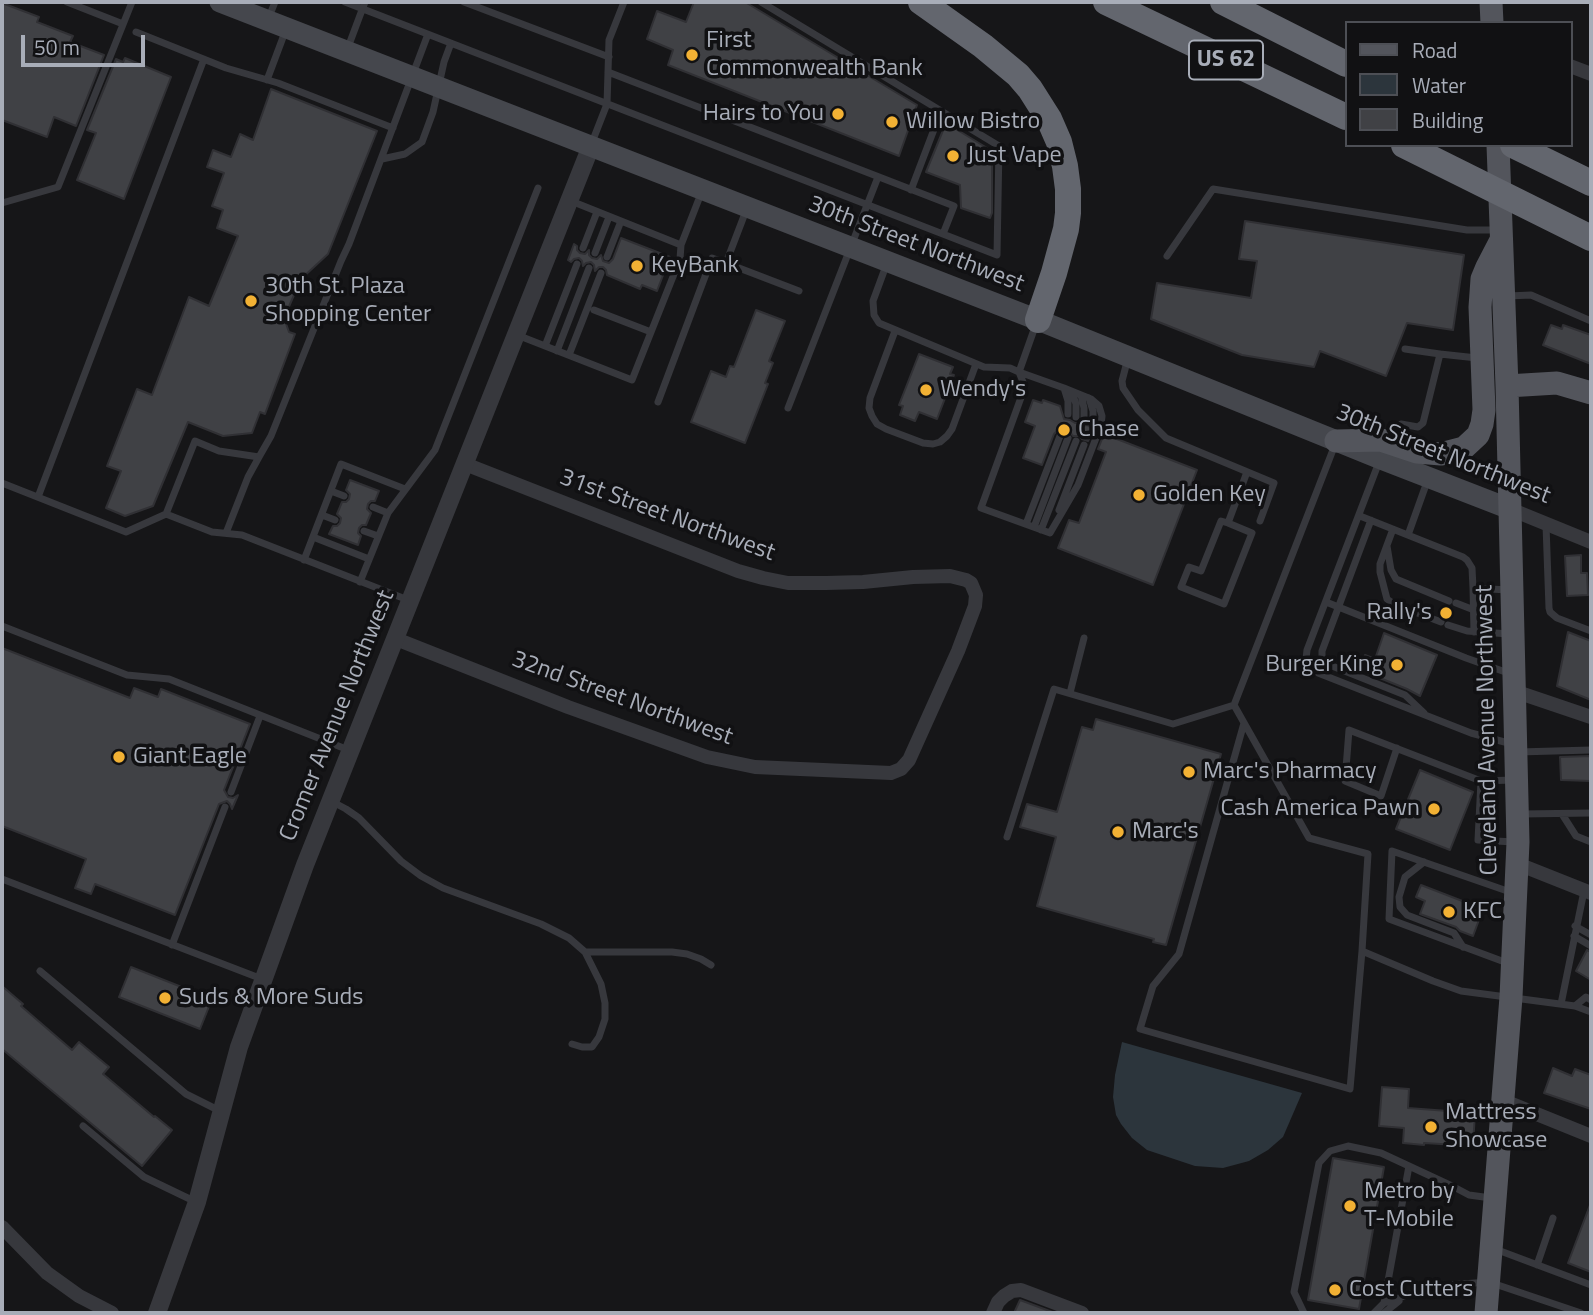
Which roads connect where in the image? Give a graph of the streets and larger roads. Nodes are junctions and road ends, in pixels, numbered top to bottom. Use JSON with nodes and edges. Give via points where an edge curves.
{"nodes":[{"id":1,"x":220,"y":2,"type":"edge"},
{"id":2,"x":921,"y":2,"type":"edge"},
{"id":3,"x":1106,"y":2,"type":"edge"},
{"id":4,"x":1223,"y":2,"type":"edge"},
{"id":5,"x":1491,"y":2,"type":"edge"},
{"id":6,"x":276,"y":17,"type":"edge"},
{"id":7,"x":1492,"y":21,"type":"edge"},
{"id":8,"x":1344,"y":63,"type":"edge"},
{"id":9,"x":1572,"y":67,"type":"edge"},
{"id":10,"x":1591,"y":74,"type":"edge"},
{"id":11,"x":1344,"y":116,"type":"edge"},
{"id":12,"x":591,"y":146,"type":"junction"},
{"id":13,"x":1408,"y":147,"type":"edge"},
{"id":14,"x":1498,"y":147,"type":"edge"},
{"id":15,"x":1517,"y":147,"type":"edge"},
{"id":16,"x":1591,"y":183,"type":"edge"},
{"id":17,"x":1502,"y":228,"type":"junction"},
{"id":18,"x":1591,"y":237,"type":"edge"},
{"id":19,"x":1038,"y":320,"type":"junction"},
{"id":20,"x":1507,"y":386,"type":"junction"},
{"id":21,"x":1591,"y":393,"type":"edge"},
{"id":22,"x":1336,"y":441,"type":"joint"},
{"id":23,"x":1388,"y":452,"type":"junction"},
{"id":24,"x":465,"y":464,"type":"junction"},
{"id":25,"x":1510,"y":509,"type":"junction"},
{"id":26,"x":1591,"y":542,"type":"edge"},
{"id":27,"x":976,"y":595,"type":"joint"},
{"id":28,"x":396,"y":639,"type":"junction"},
{"id":29,"x":1515,"y":683,"type":"junction"},
{"id":30,"x":1591,"y":717,"type":"edge"},
{"id":31,"x":1518,"y":853,"type":"junction"},
{"id":32,"x":1588,"y":891,"type":"edge"},
{"id":33,"x":1502,"y":1101,"type":"junction"},
{"id":34,"x":1591,"y":1136,"type":"edge"},
{"id":35,"x":2,"y":1227,"type":"edge"},
{"id":36,"x":112,"y":1313,"type":"edge"},
{"id":37,"x":157,"y":1313,"type":"edge"},
{"id":38,"x":993,"y":1313,"type":"edge"},
{"id":39,"x":1082,"y":1313,"type":"edge"},
{"id":40,"x":1486,"y":1313,"type":"edge"}],
"edges":[{"from":1,"to":6,"type":"main road","name":"30th Street Northwest"},
{"from":2,"to":19,"type":"highway","via":[[1018,75],[1059,142],[1068,213]]},
{"from":3,"to":11,"type":"highway","number":"US 62"},
{"from":4,"to":8,"type":"highway","number":"US 62"},
{"from":5,"to":7,"type":"main road"},
{"from":6,"to":12,"type":"main road","name":"30th Street Northwest","via":[[347,51]]},
{"from":9,"to":10,"type":"street"},
{"from":12,"to":19,"type":"main road","name":"30th Street Northwest"},
{"from":12,"to":24,"type":"street","name":"Cromer Avenue Northwest"},
{"from":13,"to":18,"type":"highway"},
{"from":14,"to":17,"type":"main road","name":"Cleveland Avenue Northwest"},
{"from":15,"to":16,"type":"highway"},
{"from":17,"to":20,"type":"main road","name":"Cleveland Avenue Northwest"},
{"from":17,"to":23,"type":"main road","via":[[1480,293],[1484,410],[1478,435],[1457,451],[1437,455]]},
{"from":19,"to":22,"type":"main road","name":"30th Street Northwest"},
{"from":20,"to":21,"type":"main road","via":[[1557,383]]},
{"from":20,"to":25,"type":"main road","name":"Cleveland Avenue Northwest"},
{"from":22,"to":23,"type":"main road","via":[[1381,440]]},
{"from":23,"to":25,"type":"main road","name":"30th Street Northwest","via":[[1428,477]]},
{"from":24,"to":27,"type":"street","name":"31st Street Northwest","via":[[763,578],[825,583],[950,576],[971,583]]},
{"from":24,"to":28,"type":"street","name":"Cromer Avenue Northwest"},
{"from":25,"to":26,"type":"street","name":"30th Street Northwest"},
{"from":25,"to":29,"type":"main road","name":"Cleveland Avenue Northwest"},
{"from":27,"to":28,"type":"street","name":"32nd Street Northwest","via":[[958,651],[909,760],[891,773],[755,767],[707,757]]},
{"from":28,"to":37,"type":"street","name":"Cromer Avenue Northwest","via":[[262,979],[197,1202]]},
{"from":29,"to":30,"type":"street"},
{"from":29,"to":31,"type":"main road","name":"Cleveland Avenue Northwest"},
{"from":31,"to":32,"type":"street"},
{"from":31,"to":33,"type":"main road","name":"Cleveland Avenue Northwest"},
{"from":33,"to":34,"type":"street"},
{"from":33,"to":40,"type":"main road","name":"Cleveland Avenue Northwest"},
{"from":35,"to":36,"type":"street","via":[[47,1273]]},
{"from":38,"to":39,"type":"street","via":[[1001,1299],[1021,1290]]}]}
